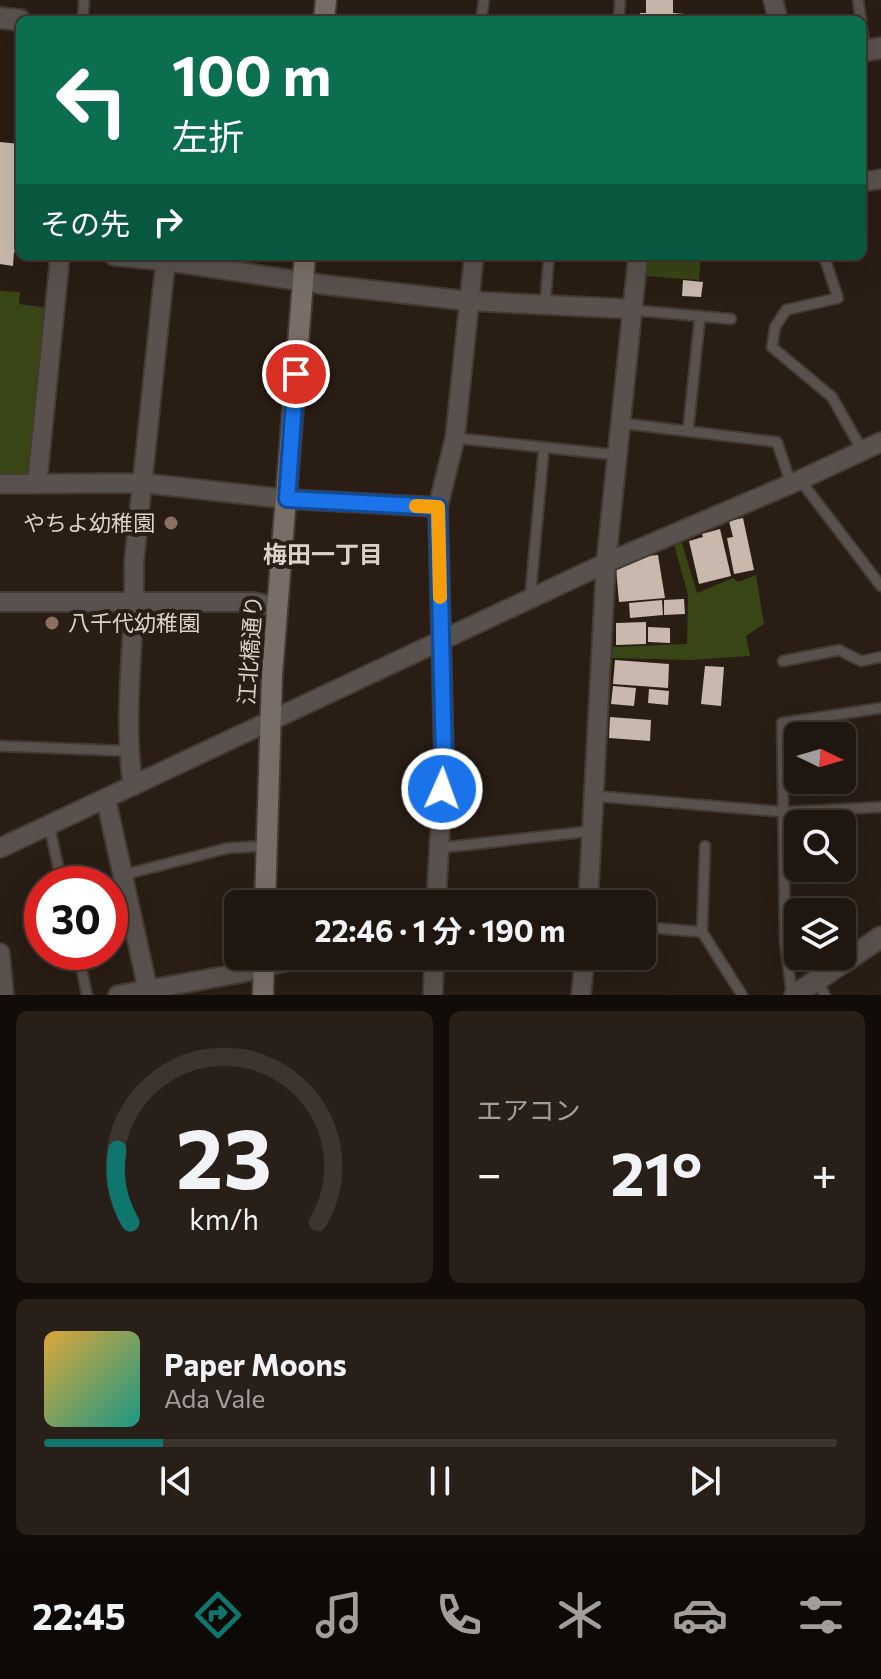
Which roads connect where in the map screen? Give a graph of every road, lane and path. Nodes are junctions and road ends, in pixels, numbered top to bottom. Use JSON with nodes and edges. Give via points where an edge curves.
{"nodes":[{"id":1,"x":60,"y":260,"type":"edge"},
{"id":2,"x":166,"y":260,"type":"edge"},
{"id":3,"x":178,"y":260,"type":"edge"},
{"id":4,"x":305,"y":260,"type":"edge"},
{"id":5,"x":474,"y":260,"type":"edge"},
{"id":6,"x":549,"y":260,"type":"edge"},
{"id":7,"x":637,"y":260,"type":"edge"},
{"id":8,"x":825,"y":260,"type":"edge"},
{"id":9,"x":303,"y":281,"type":"junction"},
{"id":10,"x":469,"y":301,"type":"junction"},
{"id":11,"x":545,"y":305,"type":"junction"},
{"id":12,"x":631,"y":309,"type":"junction"},
{"id":13,"x":700,"y":316,"type":"junction"},
{"id":14,"x":731,"y":319,"type":"dead end"},
{"id":15,"x":620,"y":423,"type":"junction"},
{"id":16,"x":688,"y":431,"type":"junction"},
{"id":17,"x":455,"y":438,"type":"junction"},
{"id":18,"x":881,"y":442,"type":"edge"},
{"id":19,"x":544,"y":447,"type":"junction"},
{"id":20,"x":862,"y":450,"type":"junction"},
{"id":21,"x":617,"y":455,"type":"junction"},
{"id":22,"x":795,"y":482,"type":"junction"},
{"id":23,"x":142,"y":483,"type":"junction"},
{"id":24,"x":0,"y":484,"type":"edge"},
{"id":25,"x":37,"y":484,"type":"junction"},
{"id":26,"x":287,"y":499,"type":"junction"},
{"id":27,"x":438,"y":507,"type":"junction"},
{"id":28,"x":606,"y":563,"type":"junction"},
{"id":29,"x":881,"y":586,"type":"edge"},
{"id":30,"x":530,"y":600,"type":"junction"},
{"id":31,"x":135,"y":601,"type":"junction"},
{"id":32,"x":0,"y":602,"type":"edge"},
{"id":33,"x":276,"y":607,"type":"junction"},
{"id":34,"x":442,"y":642,"type":"junction"},
{"id":35,"x":881,"y":657,"type":"edge"},
{"id":36,"x":783,"y":661,"type":"dead end"},
{"id":37,"x":881,"y":708,"type":"edge"},
{"id":38,"x":270,"y":721,"type":"junction"},
{"id":39,"x":0,"y":746,"type":"edge"},
{"id":40,"x":128,"y":751,"type":"junction"},
{"id":41,"x":133,"y":786,"type":"junction"},
{"id":42,"x":594,"y":796,"type":"junction"},
{"id":43,"x":106,"y":799,"type":"junction"},
{"id":44,"x":881,"y":807,"type":"edge"},
{"id":45,"x":785,"y":810,"type":"edge"},
{"id":46,"x":823,"y":810,"type":"edge"},
{"id":47,"x":784,"y":812,"type":"edge"},
{"id":48,"x":49,"y":825,"type":"junction"},
{"id":49,"x":592,"y":831,"type":"junction"},
{"id":50,"x":267,"y":846,"type":"junction"},
{"id":51,"x":705,"y":846,"type":"dead end"},
{"id":52,"x":0,"y":848,"type":"edge"},
{"id":53,"x":439,"y":848,"type":"junction"},
{"id":54,"x":58,"y":866,"type":"edge"},
{"id":55,"x":121,"y":866,"type":"edge"},
{"id":56,"x":128,"y":874,"type":"edge"},
{"id":57,"x":785,"y":882,"type":"edge"},
{"id":58,"x":265,"y":890,"type":"edge"},
{"id":59,"x":437,"y":890,"type":"edge"},
{"id":60,"x":589,"y":890,"type":"edge"},
{"id":61,"x":128,"y":898,"type":"edge"},
{"id":62,"x":656,"y":928,"type":"edge"},
{"id":63,"x":702,"y":932,"type":"junction"},
{"id":64,"x":881,"y":937,"type":"edge"},
{"id":65,"x":0,"y":953,"type":"edge"},
{"id":66,"x":82,"y":970,"type":"edge"},
{"id":67,"x":247,"y":970,"type":"edge"},
{"id":68,"x":264,"y":970,"type":"edge"},
{"id":69,"x":434,"y":970,"type":"edge"},
{"id":70,"x":584,"y":970,"type":"edge"},
{"id":71,"x":821,"y":988,"type":"edge"},
{"id":72,"x":149,"y":992,"type":"edge"},
{"id":73,"x":4,"y":995,"type":"edge"},
{"id":74,"x":87,"y":995,"type":"edge"},
{"id":75,"x":118,"y":995,"type":"edge"},
{"id":76,"x":263,"y":995,"type":"edge"},
{"id":77,"x":433,"y":995,"type":"edge"},
{"id":78,"x":581,"y":995,"type":"edge"},
{"id":79,"x":742,"y":995,"type":"edge"},
{"id":80,"x":794,"y":995,"type":"edge"}],
"edges":[{"from":1,"to":25,"type":"street"},
{"from":2,"to":23,"type":"street"},
{"from":3,"to":9,"type":"street"},
{"from":4,"to":9,"type":"main road","name":"江北橋通り"},
{"from":5,"to":10,"type":"street"},
{"from":6,"to":11,"type":"lane"},
{"from":7,"to":12,"type":"street"},
{"from":8,"to":20,"type":"lane","via":[[838,298],[786,310],[775,327],[772,347],[832,397]]},
{"from":9,"to":10,"type":"street"},
{"from":9,"to":26,"type":"main road","name":"江北橋通り"},
{"from":10,"to":11,"type":"street"},
{"from":10,"to":17,"type":"street"},
{"from":11,"to":12,"type":"street"},
{"from":12,"to":13,"type":"lane"},
{"from":12,"to":15,"type":"street"},
{"from":13,"to":14,"type":"lane"},
{"from":13,"to":16,"type":"lane"},
{"from":15,"to":16,"type":"lane"},
{"from":15,"to":21,"type":"street"},
{"from":16,"to":22,"type":"lane","via":[[777,442]]},
{"from":17,"to":19,"type":"lane"},
{"from":17,"to":27,"type":"street"},
{"from":18,"to":20,"type":"street"},
{"from":19,"to":21,"type":"lane"},
{"from":19,"to":30,"type":"lane"},
{"from":20,"to":22,"type":"street"},
{"from":21,"to":28,"type":"street"},
{"from":22,"to":28,"type":"street"},
{"from":22,"to":29,"type":"lane"},
{"from":23,"to":25,"type":"street"},
{"from":23,"to":26,"type":"street"},
{"from":23,"to":31,"type":"street"},
{"from":24,"to":25,"type":"street"},
{"from":26,"to":27,"type":"street"},
{"from":26,"to":33,"type":"main road","name":"江北橋通り"},
{"from":27,"to":34,"type":"street"},
{"from":28,"to":30,"type":"street"},
{"from":28,"to":42,"type":"street"},
{"from":30,"to":34,"type":"street"},
{"from":31,"to":32,"type":"street"},
{"from":31,"to":33,"type":"street","via":[[254,602]]},
{"from":31,"to":40,"type":"street"},
{"from":33,"to":38,"type":"main road","name":"江北橋通り"},
{"from":34,"to":38,"type":"street"},
{"from":34,"to":53,"type":"street"},
{"from":35,"to":36,"type":"lane","via":[[861,661],[839,650]]},
{"from":37,"to":45,"type":"lane","via":[[782,723]]},
{"from":38,"to":41,"type":"street"},
{"from":38,"to":50,"type":"main road","name":"江北橋通り"},
{"from":39,"to":40,"type":"lane"},
{"from":40,"to":41,"type":"street"},
{"from":41,"to":43,"type":"street"},
{"from":42,"to":47,"type":"lane"},
{"from":42,"to":49,"type":"street"},
{"from":43,"to":48,"type":"street"},
{"from":43,"to":55,"type":"street"},
{"from":44,"to":46,"type":"lane"},
{"from":48,"to":52,"type":"street"},
{"from":48,"to":54,"type":"lane"},
{"from":49,"to":53,"type":"lane"},
{"from":49,"to":60,"type":"street"},
{"from":50,"to":56,"type":"lane","via":[[228,848]]},
{"from":50,"to":58,"type":"main road","name":"江北橋通り"},
{"from":51,"to":63,"type":"lane"},
{"from":53,"to":59,"type":"street"},
{"from":57,"to":80,"type":"lane","via":[[785,942]]},
{"from":61,"to":72,"type":"street"},
{"from":62,"to":63,"type":"lane"},
{"from":63,"to":79,"type":"lane"},
{"from":64,"to":71,"type":"street"},
{"from":65,"to":73,"type":"street"},
{"from":66,"to":74,"type":"lane"},
{"from":67,"to":72,"type":"street"},
{"from":68,"to":76,"type":"main road"},
{"from":69,"to":77,"type":"street"},
{"from":70,"to":78,"type":"street"},
{"from":71,"to":80,"type":"street"},
{"from":72,"to":75,"type":"street"}]}
